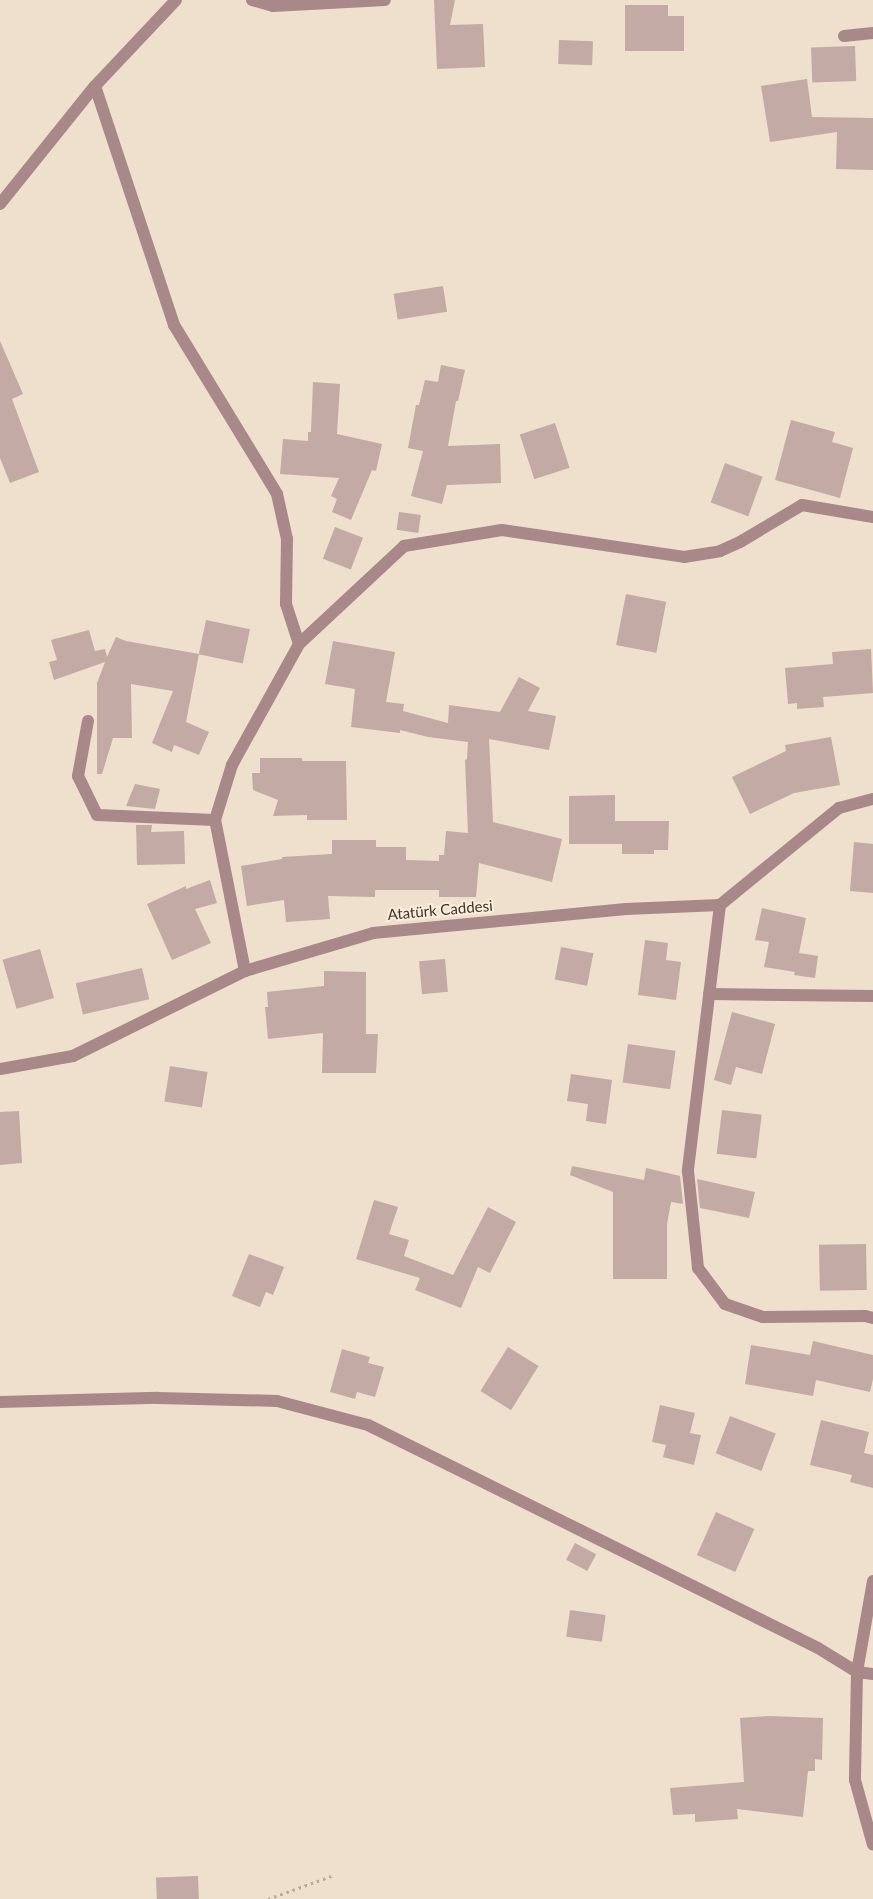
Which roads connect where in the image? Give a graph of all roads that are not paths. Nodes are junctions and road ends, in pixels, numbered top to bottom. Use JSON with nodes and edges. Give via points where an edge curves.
{"nodes":[{"id":1,"x":176,"y":0,"type":"edge"},
{"id":2,"x":252,"y":0,"type":"edge"},
{"id":3,"x":385,"y":0,"type":"edge"},
{"id":4,"x":873,"y":33,"type":"edge"},
{"id":5,"x":844,"y":36,"type":"dead end"},
{"id":6,"x":95,"y":86,"type":"junction"},
{"id":7,"x":0,"y":204,"type":"edge"},
{"id":8,"x":873,"y":517,"type":"edge"},
{"id":9,"x":299,"y":644,"type":"junction"},
{"id":10,"x":88,"y":721,"type":"dead end"},
{"id":11,"x":873,"y":799,"type":"edge"},
{"id":12,"x":215,"y":820,"type":"junction"},
{"id":13,"x":720,"y":905,"type":"junction"},
{"id":14,"x":245,"y":971,"type":"junction"},
{"id":15,"x":710,"y":994,"type":"junction"},
{"id":16,"x":873,"y":996,"type":"edge"},
{"id":17,"x":0,"y":1069,"type":"edge"},
{"id":18,"x":873,"y":1318,"type":"edge"},
{"id":19,"x":0,"y":1402,"type":"edge"},
{"id":20,"x":873,"y":1581,"type":"edge"},
{"id":21,"x":857,"y":1672,"type":"junction"},
{"id":22,"x":873,"y":1674,"type":"edge"},
{"id":23,"x":873,"y":1845,"type":"edge"}],
"edges":[{"from":1,"to":6,"type":"street"},
{"from":2,"to":3,"type":"street","via":[[274,6]]},
{"from":4,"to":5,"type":"street"},
{"from":6,"to":7,"type":"street"},
{"from":6,"to":9,"type":"street","via":[[174,325],[277,494],[287,539],[286,604]]},
{"from":8,"to":9,"type":"street","via":[[802,505],[720,551],[684,557],[502,530],[404,546]]},
{"from":9,"to":12,"type":"street","via":[[232,765]]},
{"from":10,"to":12,"type":"street","via":[[78,776],[97,815]]},
{"from":11,"to":13,"type":"street","via":[[839,808]]},
{"from":12,"to":14,"type":"street"},
{"from":13,"to":14,"type":"street","name":"Atatürk Caddesi","via":[[626,910],[373,933]]},
{"from":13,"to":15,"type":"street"},
{"from":14,"to":17,"type":"street","name":"Atatürk Caddesi","via":[[73,1056]]},
{"from":15,"to":16,"type":"street"},
{"from":15,"to":18,"type":"street","via":[[688,1171],[698,1268],[725,1304],[763,1317]]},
{"from":19,"to":21,"type":"street","via":[[158,1398],[277,1401],[368,1425],[818,1648]]},
{"from":20,"to":21,"type":"street"},
{"from":21,"to":22,"type":"street"},
{"from":21,"to":23,"type":"street","via":[[855,1780]]}]}
